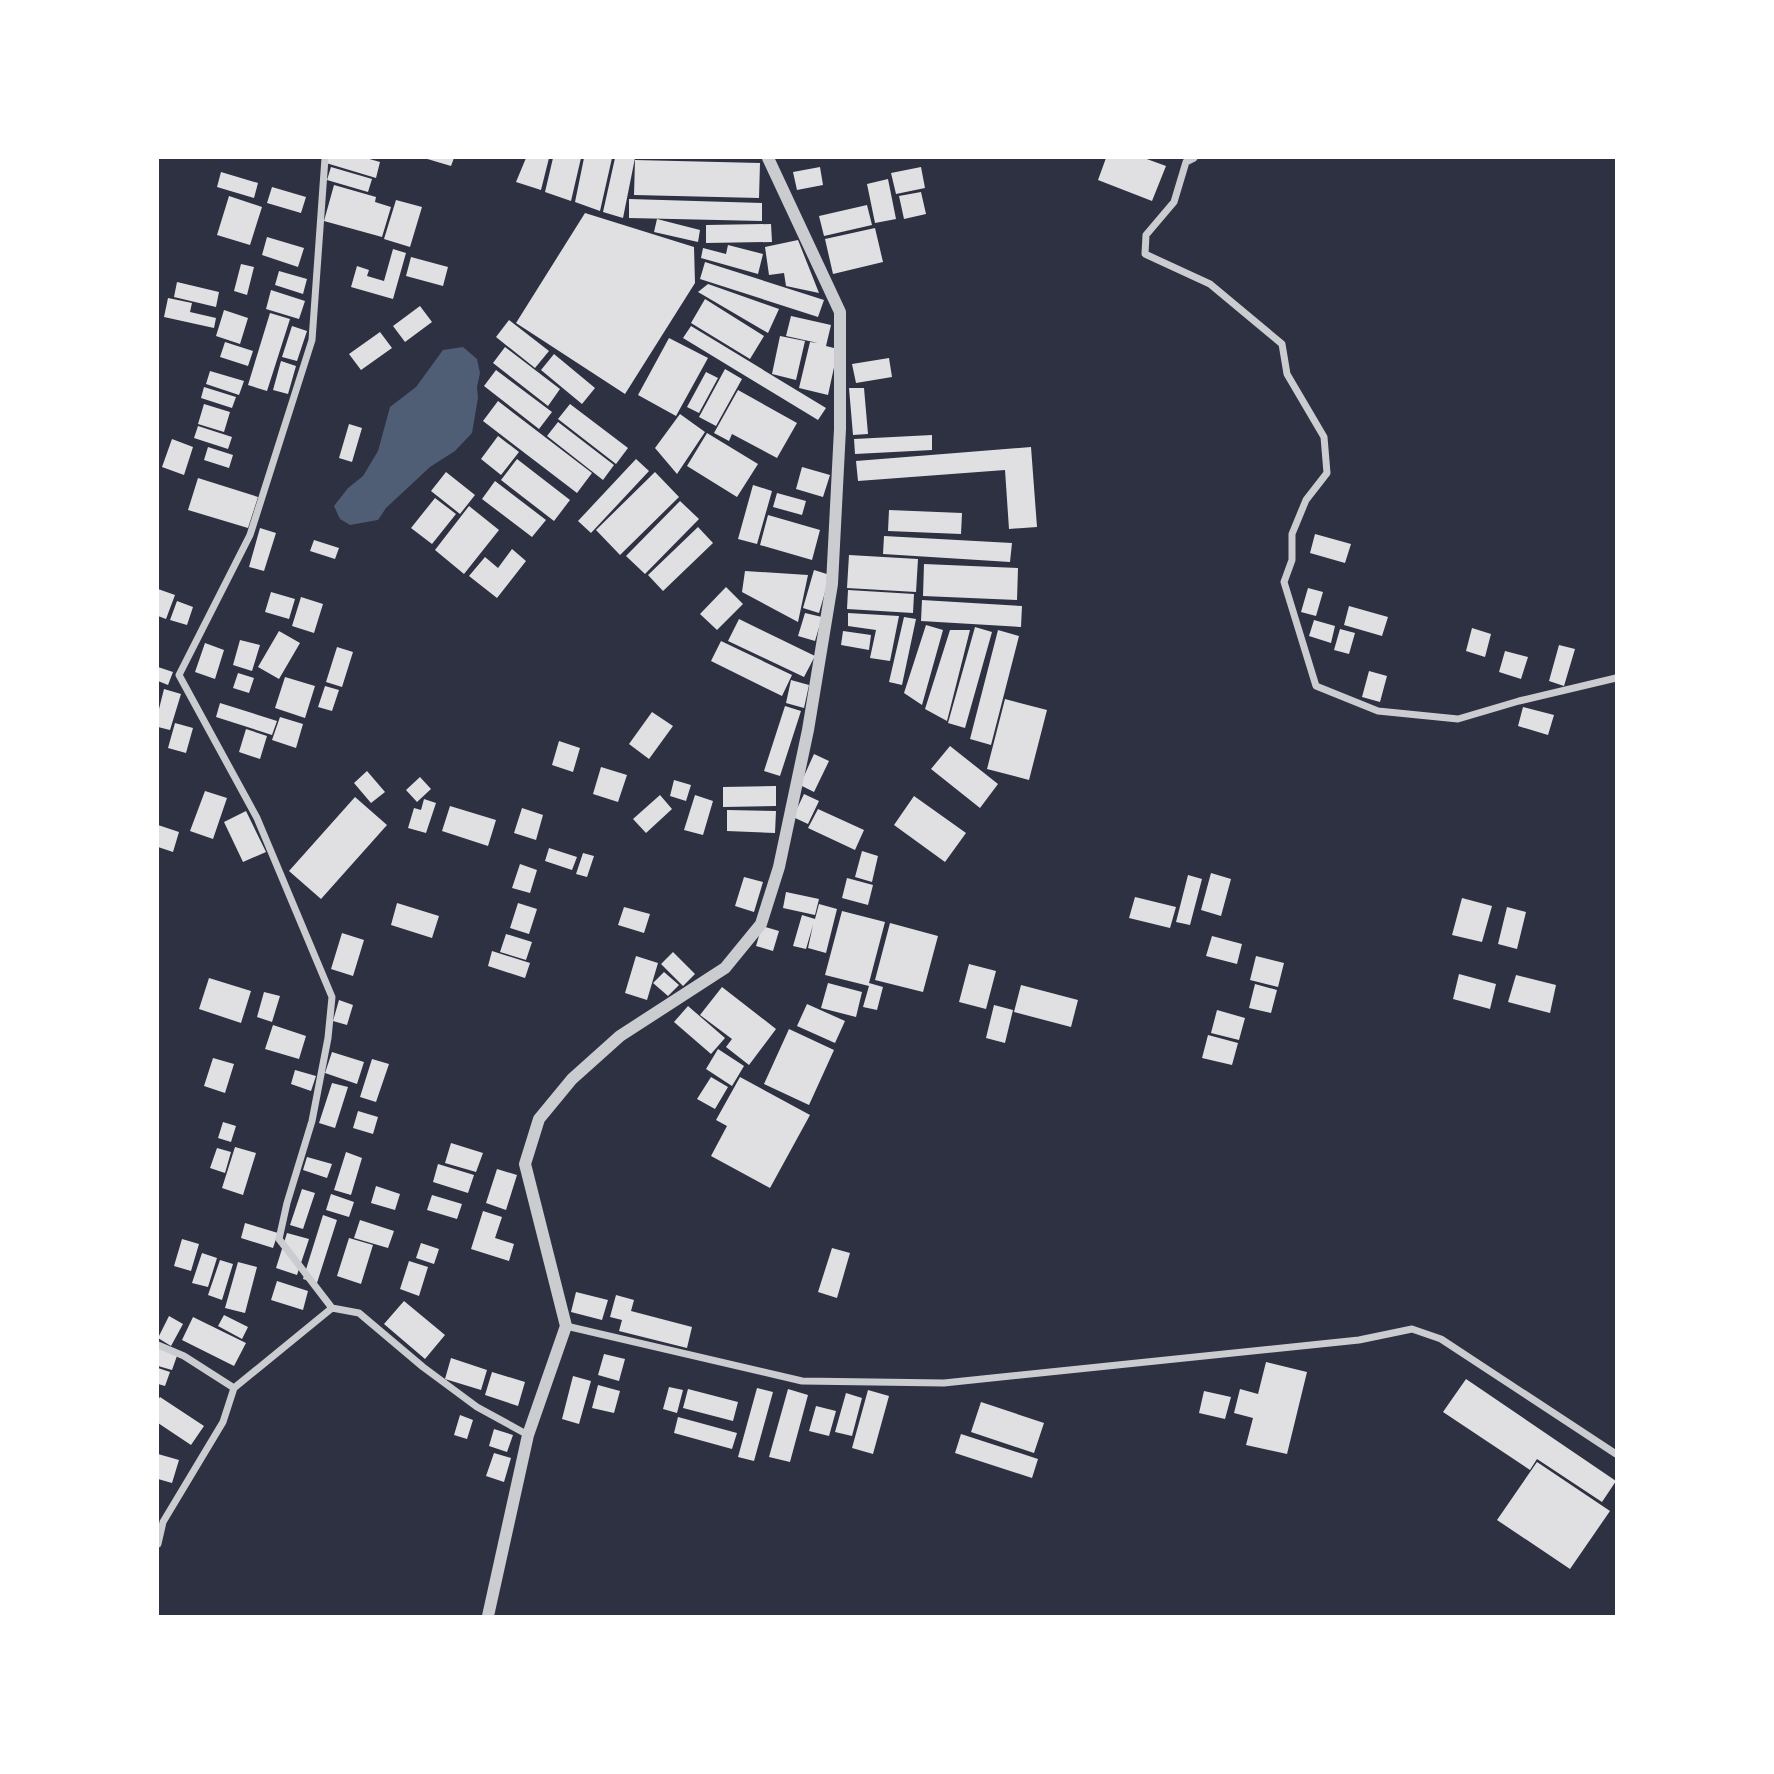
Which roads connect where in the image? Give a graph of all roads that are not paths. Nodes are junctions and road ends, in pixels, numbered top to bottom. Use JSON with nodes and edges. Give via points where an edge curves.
{"nodes":[{"id":1,"x":325,"y":158,"type":"edge"},
{"id":2,"x":768,"y":158,"type":"edge"},
{"id":3,"x":1194,"y":158,"type":"edge"},
{"id":4,"x":1616,"y":678,"type":"edge"},
{"id":5,"x":332,"y":1308,"type":"junction"},
{"id":6,"x":566,"y":1326,"type":"junction"},
{"id":7,"x":158,"y":1345,"type":"edge"},
{"id":8,"x":234,"y":1388,"type":"junction"},
{"id":9,"x":528,"y":1435,"type":"junction"},
{"id":10,"x":1616,"y":1454,"type":"edge"},
{"id":11,"x":158,"y":1544,"type":"edge"},
{"id":12,"x":488,"y":1616,"type":"edge"}],
"edges":[{"from":1,"to":5,"type":"street","via":[[312,340],[250,535],[179,675],[257,818],[332,997],[312,1121],[279,1239]]},
{"from":2,"to":6,"type":"street","via":[[840,312],[832,584],[808,730],[779,867],[761,924],[724,968],[620,1036],[572,1079],[539,1119],[525,1164]]},
{"from":3,"to":4,"type":"street","via":[[1186,162],[1174,202],[1146,235],[1145,254],[1210,284],[1282,344],[1287,374],[1324,437],[1327,473],[1306,500],[1292,534],[1292,560],[1284,582],[1316,687],[1378,710],[1458,719]]},
{"from":5,"to":8,"type":"street"},
{"from":5,"to":9,"type":"street","via":[[359,1313],[477,1407]]},
{"from":6,"to":9,"type":"street"},
{"from":6,"to":10,"type":"street","via":[[802,1381],[944,1383],[1286,1349],[1412,1329],[1441,1339]]},
{"from":7,"to":8,"type":"street"},
{"from":8,"to":11,"type":"street","via":[[223,1422],[163,1522]]},
{"from":9,"to":12,"type":"street"}]}
